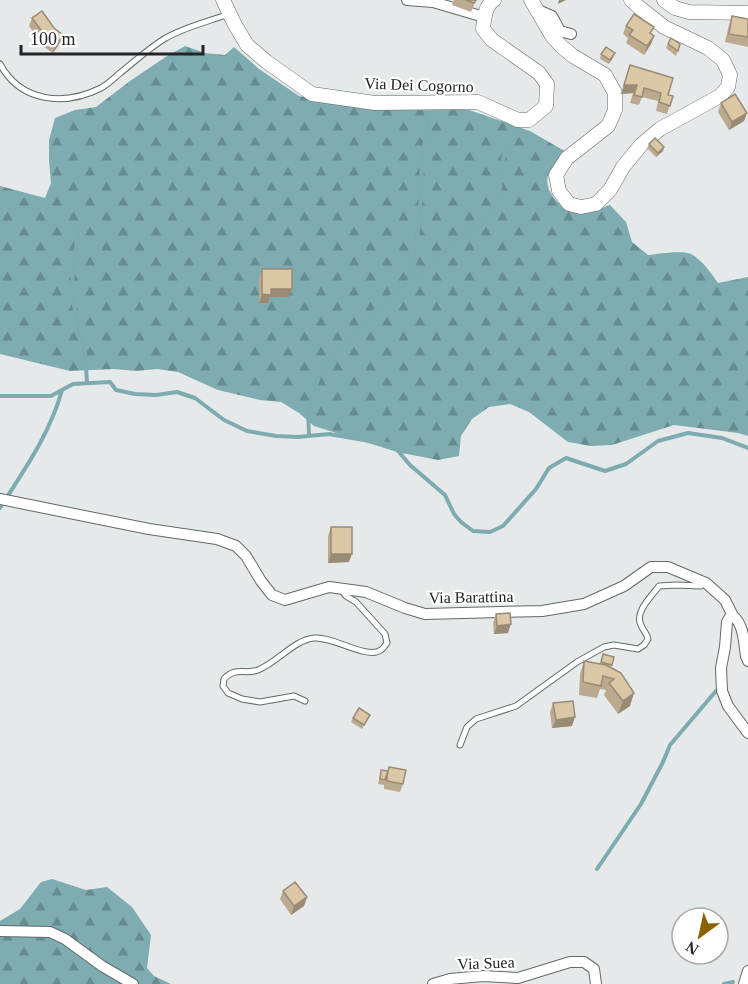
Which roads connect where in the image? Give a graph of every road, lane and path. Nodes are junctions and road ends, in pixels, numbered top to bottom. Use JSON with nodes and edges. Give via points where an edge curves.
{"nodes":[{"id":1,"x":223,"y":0,"type":"edge"},
{"id":2,"x":407,"y":0,"type":"edge"},
{"id":3,"x":495,"y":0,"type":"edge"},
{"id":4,"x":632,"y":0,"type":"edge"},
{"id":5,"x":664,"y":0,"type":"edge"},
{"id":6,"x":535,"y":5,"type":"edge"},
{"id":7,"x":748,"y":13,"type":"edge"},
{"id":8,"x":230,"y":14,"type":"junction"},
{"id":9,"x":484,"y":16,"type":"junction"},
{"id":10,"x":571,"y":34,"type":"dead end"},
{"id":11,"x":0,"y":64,"type":"edge"},
{"id":12,"x":0,"y":498,"type":"edge"},
{"id":13,"x":706,"y":583,"type":"junction"},
{"id":14,"x":340,"y":589,"type":"junction"},
{"id":15,"x":733,"y":616,"type":"junction"},
{"id":16,"x":748,"y":660,"type":"edge"},
{"id":17,"x":305,"y":701,"type":"dead end"},
{"id":18,"x":748,"y":733,"type":"edge"},
{"id":19,"x":460,"y":745,"type":"dead end"},
{"id":20,"x":0,"y":931,"type":"edge"},
{"id":21,"x":748,"y":971,"type":"edge"},
{"id":22,"x":133,"y":984,"type":"edge"},
{"id":23,"x":433,"y":984,"type":"edge"},
{"id":24,"x":596,"y":984,"type":"edge"},
{"id":25,"x":744,"y":984,"type":"edge"}],
"edges":[{"from":1,"to":8,"type":"street","name":"Via Dei Cogorno"},
{"from":2,"to":9,"type":"street","via":[[433,2]]},
{"from":3,"to":9,"type":"street"},
{"from":4,"to":6,"type":"street","via":[[664,27],[708,48],[723,60],[730,75],[728,87],[720,96],[660,129],[641,145],[596,204],[580,207],[568,204],[559,191],[556,175],[567,159],[608,126],[615,110],[615,93],[605,75],[561,46]]},
{"from":5,"to":7,"type":"street","via":[[689,12]]},
{"from":6,"to":10,"type":"street","via":[[552,16],[560,31]]},
{"from":8,"to":9,"type":"street","name":"Via Dei Cogorno","via":[[247,45],[312,94],[375,103],[478,102],[518,120],[529,120],[546,106],[547,84],[539,73],[492,40],[483,29]]},
{"from":8,"to":11,"type":"lane","via":[[177,32],[103,87],[79,96],[44,98],[26,91]]},
{"from":12,"to":14,"type":"street","name":"Via Barattina","via":[[217,539],[236,546],[272,595],[285,600],[329,587]]},
{"from":13,"to":14,"type":"street","name":"Via Barattina","via":[[668,567],[651,567],[624,586],[584,604],[542,611],[425,614],[366,592]]},
{"from":13,"to":15,"type":"street","name":"Via Barattina","via":[[725,600]]},
{"from":13,"to":19,"type":"lane","via":[[659,586],[639,618],[648,639],[644,645],[638,649],[604,647],[516,706],[476,719],[467,727]]},
{"from":14,"to":17,"type":"lane","via":[[385,634],[387,643],[380,651],[370,653],[325,638],[313,638],[300,642],[273,663],[255,671],[235,671],[224,679],[228,693],[242,699],[260,702],[294,696]]},
{"from":15,"to":16,"type":"street","name":"Via Barattina","via":[[740,627]]},
{"from":15,"to":18,"type":"street","via":[[727,622],[722,692]]},
{"from":20,"to":22,"type":"street","via":[[50,932]]},
{"from":21,"to":25,"type":"street"},
{"from":23,"to":24,"type":"street","name":"Via Suea","via":[[483,976],[518,978],[570,962],[584,962],[594,969]]}]}
